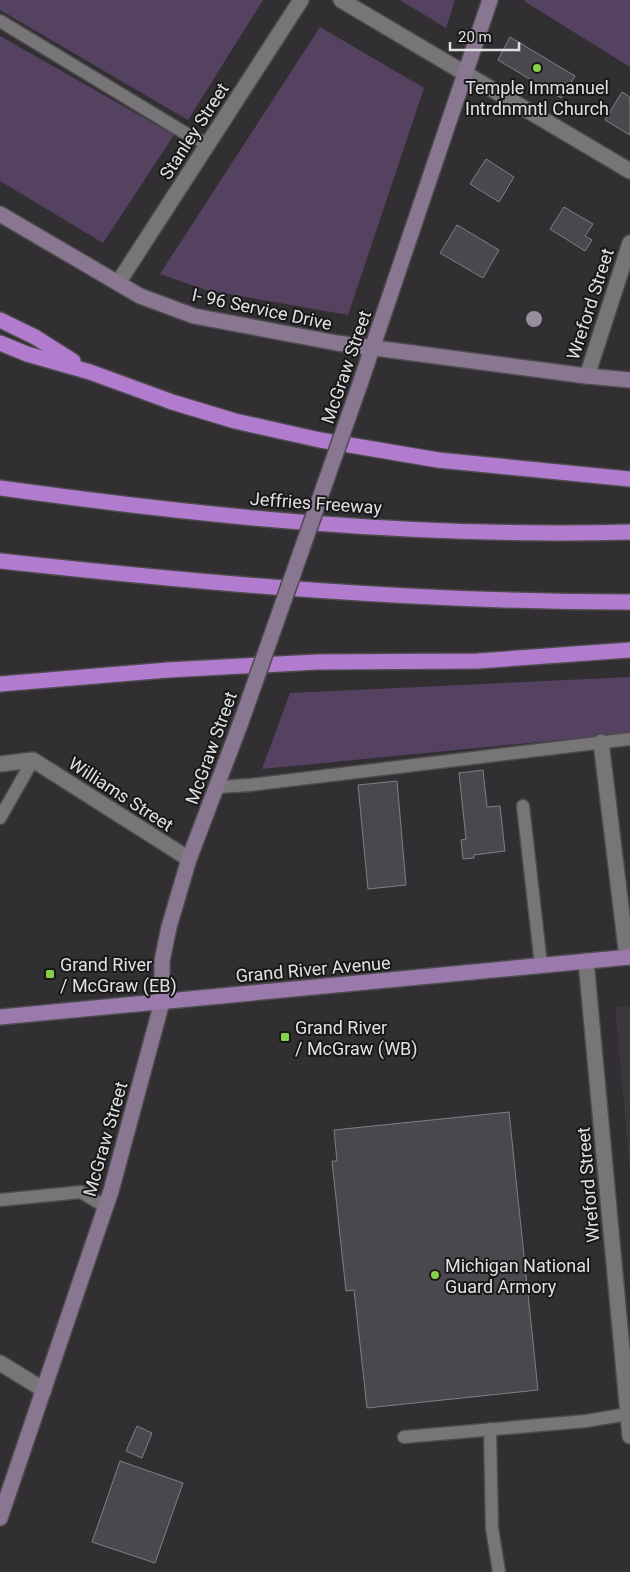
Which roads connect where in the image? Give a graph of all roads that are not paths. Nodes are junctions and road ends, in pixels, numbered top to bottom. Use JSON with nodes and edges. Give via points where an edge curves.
{"nodes":[{"id":1,"x":301,"y":0,"type":"edge"},
{"id":2,"x":341,"y":0,"type":"edge"},
{"id":3,"x":490,"y":0,"type":"edge"},
{"id":4,"x":0,"y":21,"type":"edge"},
{"id":5,"x":466,"y":74,"type":"junction"},
{"id":6,"x":208,"y":144,"type":"junction"},
{"id":7,"x":630,"y":170,"type":"edge"},
{"id":8,"x":0,"y":214,"type":"edge"},
{"id":9,"x":630,"y":243,"type":"edge"},
{"id":10,"x":118,"y":283,"type":"junction"},
{"id":11,"x":0,"y":320,"type":"edge"},
{"id":12,"x":0,"y":343,"type":"edge"},
{"id":13,"x":373,"y":348,"type":"junction"},
{"id":14,"x":90,"y":372,"type":"junction"},
{"id":15,"x":587,"y":376,"type":"junction"},
{"id":16,"x":630,"y":380,"type":"edge"},
{"id":17,"x":630,"y":479,"type":"edge"},
{"id":18,"x":0,"y":488,"type":"edge"},
{"id":19,"x":630,"y":532,"type":"edge"},
{"id":20,"x":0,"y":561,"type":"edge"},
{"id":21,"x":630,"y":602,"type":"edge"},
{"id":22,"x":630,"y":650,"type":"edge"},
{"id":23,"x":0,"y":678,"type":"edge"},
{"id":24,"x":28,"y":683,"type":"junction"},
{"id":25,"x":0,"y":684,"type":"edge"},
{"id":26,"x":630,"y":739,"type":"edge"},
{"id":27,"x":600,"y":742,"type":"junction"},
{"id":28,"x":33,"y":760,"type":"junction"},
{"id":29,"x":0,"y":764,"type":"edge"},
{"id":30,"x":218,"y":787,"type":"junction"},
{"id":31,"x":523,"y":806,"type":"dead end"},
{"id":32,"x":0,"y":818,"type":"edge"},
{"id":33,"x":190,"y":860,"type":"junction"},
{"id":34,"x":628,"y":957,"type":"edge"},
{"id":35,"x":586,"y":961,"type":"junction"},
{"id":36,"x":541,"y":965,"type":"junction"},
{"id":37,"x":162,"y":1002,"type":"junction"},
{"id":38,"x":0,"y":1017,"type":"edge"},
{"id":39,"x":0,"y":1200,"type":"edge"},
{"id":40,"x":106,"y":1207,"type":"junction"},
{"id":41,"x":0,"y":1363,"type":"edge"},
{"id":42,"x":44,"y":1390,"type":"junction"},
{"id":43,"x":628,"y":1414,"type":"junction"},
{"id":44,"x":490,"y":1429,"type":"junction"},
{"id":45,"x":630,"y":1436,"type":"edge"},
{"id":46,"x":404,"y":1437,"type":"dead end"},
{"id":47,"x":0,"y":1518,"type":"edge"},
{"id":48,"x":499,"y":1572,"type":"edge"}],
"edges":[{"from":1,"to":6,"type":"street","name":"Stanley Street"},
{"from":2,"to":5,"type":"street"},
{"from":3,"to":5,"type":"street","name":"McGraw Street"},
{"from":4,"to":6,"type":"lane"},
{"from":5,"to":7,"type":"street"},
{"from":5,"to":13,"type":"street","name":"McGraw Street"},
{"from":6,"to":10,"type":"street","name":"Stanley Street"},
{"from":8,"to":10,"type":"street","name":"I- 96 Service Drive"},
{"from":9,"to":15,"type":"street","name":"Wreford Street"},
{"from":10,"to":13,"type":"street","name":"I- 96 Service Drive","via":[[140,296],[194,316]]},
{"from":11,"to":14,"type":"highway"},
{"from":12,"to":14,"type":"highway"},
{"from":13,"to":15,"type":"street","name":"I- 96 Service Drive"},
{"from":13,"to":30,"type":"street","name":"McGraw Street","bridge":true},
{"from":14,"to":17,"type":"highway","via":[[236,421],[320,440],[438,460]]},
{"from":15,"to":16,"type":"street","name":"I- 96 Service Drive"},
{"from":18,"to":19,"type":"highway","name":"Jeffries Freeway","via":[[167,510],[410,529]]},
{"from":20,"to":21,"type":"highway","via":[[133,576],[369,595],[531,602]]},
{"from":22,"to":24,"type":"highway","via":[[478,660],[317,662]]},
{"from":23,"to":24,"type":"highway"},
{"from":24,"to":25,"type":"highway"},
{"from":26,"to":27,"type":"lane"},
{"from":27,"to":30,"type":"lane"},
{"from":27,"to":34,"type":"street"},
{"from":28,"to":29,"type":"street"},
{"from":28,"to":32,"type":"lane"},
{"from":28,"to":33,"type":"street","name":"Williams Street"},
{"from":30,"to":33,"type":"street","name":"McGraw Street"},
{"from":31,"to":36,"type":"lane"},
{"from":33,"to":37,"type":"street","name":"McGraw Street","via":[[162,961]]},
{"from":34,"to":35,"type":"main road","name":"Grand River Avenue"},
{"from":35,"to":36,"type":"main road","name":"Grand River Avenue"},
{"from":35,"to":43,"type":"street","name":"Wreford Street"},
{"from":36,"to":37,"type":"main road","name":"Grand River Avenue"},
{"from":37,"to":38,"type":"main road","name":"Grand River Avenue"},
{"from":37,"to":40,"type":"street","name":"McGraw Street"},
{"from":39,"to":40,"type":"lane","via":[[81,1192]]},
{"from":40,"to":42,"type":"street","name":"McGraw Street"},
{"from":41,"to":42,"type":"street"},
{"from":42,"to":47,"type":"street","name":"McGraw Street"},
{"from":43,"to":44,"type":"lane","via":[[598,1420]]},
{"from":43,"to":45,"type":"street","name":"Wreford Street"},
{"from":44,"to":46,"type":"lane"},
{"from":44,"to":48,"type":"lane","via":[[492,1528]]}]}
